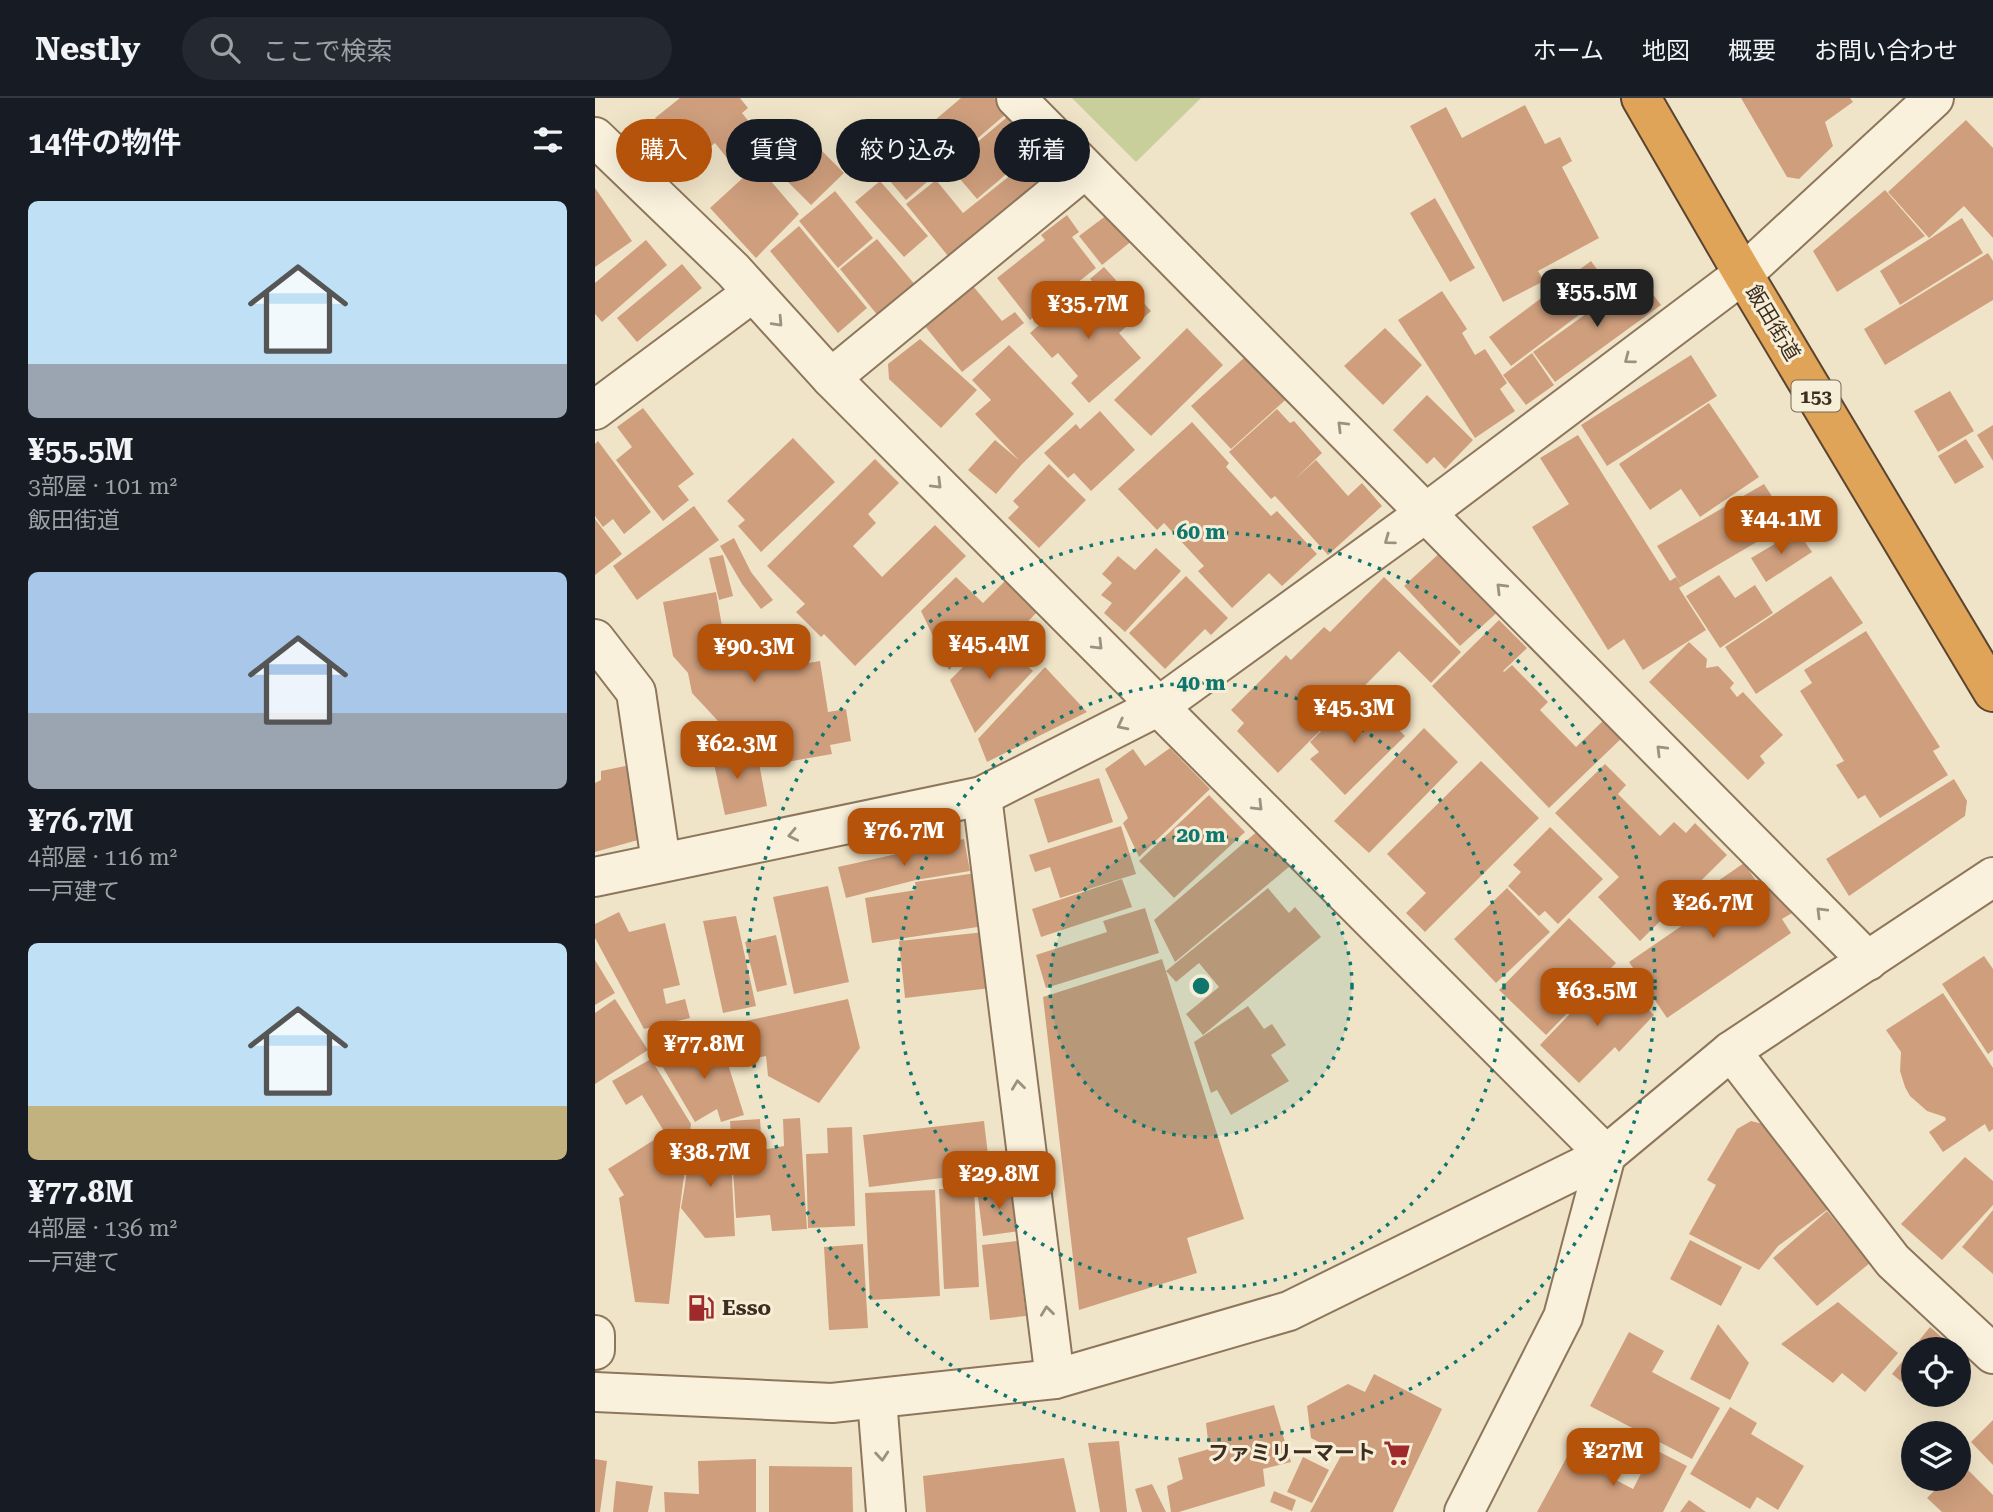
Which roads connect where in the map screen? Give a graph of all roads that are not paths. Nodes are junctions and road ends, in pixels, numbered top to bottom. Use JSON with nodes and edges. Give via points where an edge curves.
{"nodes":[{"id":1,"x":1016,"y":98,"type":"edge"},
{"id":2,"x":1641,"y":98,"type":"edge"},
{"id":3,"x":1934,"y":98,"type":"edge"},
{"id":4,"x":1036,"y":119,"type":"edge"},
{"id":5,"x":595,"y":136,"type":"edge"},
{"id":6,"x":1090,"y":174,"type":"edge"},
{"id":7,"x":1069,"y":182,"type":"edge"},
{"id":8,"x":1743,"y":274,"type":"junction"},
{"id":9,"x":742,"y":282,"type":"junction"},
{"id":10,"x":831,"y":378,"type":"junction"},
{"id":11,"x":595,"y":410,"type":"edge"},
{"id":12,"x":1427,"y":512,"type":"junction"},
{"id":13,"x":595,"y":639,"type":"edge"},
{"id":14,"x":1993,"y":692,"type":"edge"},
{"id":15,"x":1159,"y":706,"type":"junction"},
{"id":16,"x":982,"y":796,"type":"junction"},
{"id":17,"x":661,"y":862,"type":"junction"},
{"id":18,"x":595,"y":877,"type":"edge"},
{"id":19,"x":1993,"y":877,"type":"edge"},
{"id":20,"x":1868,"y":961,"type":"junction"},
{"id":21,"x":1731,"y":1051,"type":"junction"},
{"id":22,"x":1606,"y":1155,"type":"junction"},
{"id":23,"x":595,"y":1335,"type":"edge"},
{"id":24,"x":595,"y":1350,"type":"edge"},
{"id":25,"x":1993,"y":1354,"type":"edge"},
{"id":26,"x":1055,"y":1379,"type":"junction"},
{"id":27,"x":595,"y":1392,"type":"edge"},
{"id":28,"x":877,"y":1399,"type":"junction"},
{"id":29,"x":887,"y":1512,"type":"edge"},
{"id":30,"x":1464,"y":1512,"type":"edge"}],
"edges":[{"from":1,"to":4,"type":"street"},
{"from":2,"to":8,"type":"highway","name":"飯田街道","number":"153"},
{"from":3,"to":8,"type":"street"},
{"from":5,"to":9,"type":"street"},
{"from":12,"to":6,"type":"street","one_way":true},
{"from":7,"to":10,"type":"street"},
{"from":8,"to":12,"type":"street","one_way":true},
{"from":8,"to":14,"type":"highway","name":"飯田街道","number":"153"},
{"from":9,"to":10,"type":"street","one_way":true},
{"from":9,"to":11,"type":"street"},
{"from":10,"to":15,"type":"street","one_way":true},
{"from":12,"to":15,"type":"street","one_way":true},
{"from":20,"to":12,"type":"street","one_way":true},
{"from":13,"to":17,"type":"street","via":[[636,692]]},
{"from":15,"to":16,"type":"street","one_way":true},
{"from":15,"to":22,"type":"street","one_way":true},
{"from":16,"to":17,"type":"street","one_way":true},
{"from":26,"to":16,"type":"street","one_way":true},
{"from":17,"to":18,"type":"street"},
{"from":19,"to":20,"type":"street"},
{"from":20,"to":21,"type":"street"},
{"from":21,"to":22,"type":"street"},
{"from":21,"to":25,"type":"street","via":[[1892,1261]]},
{"from":22,"to":26,"type":"street","via":[[1289,1311]]},
{"from":22,"to":30,"type":"street","via":[[1563,1317]]},
{"from":23,"to":24,"type":"street"},
{"from":26,"to":28,"type":"street"},
{"from":27,"to":28,"type":"street","via":[[832,1403]]},
{"from":28,"to":29,"type":"street","one_way":true}]}
